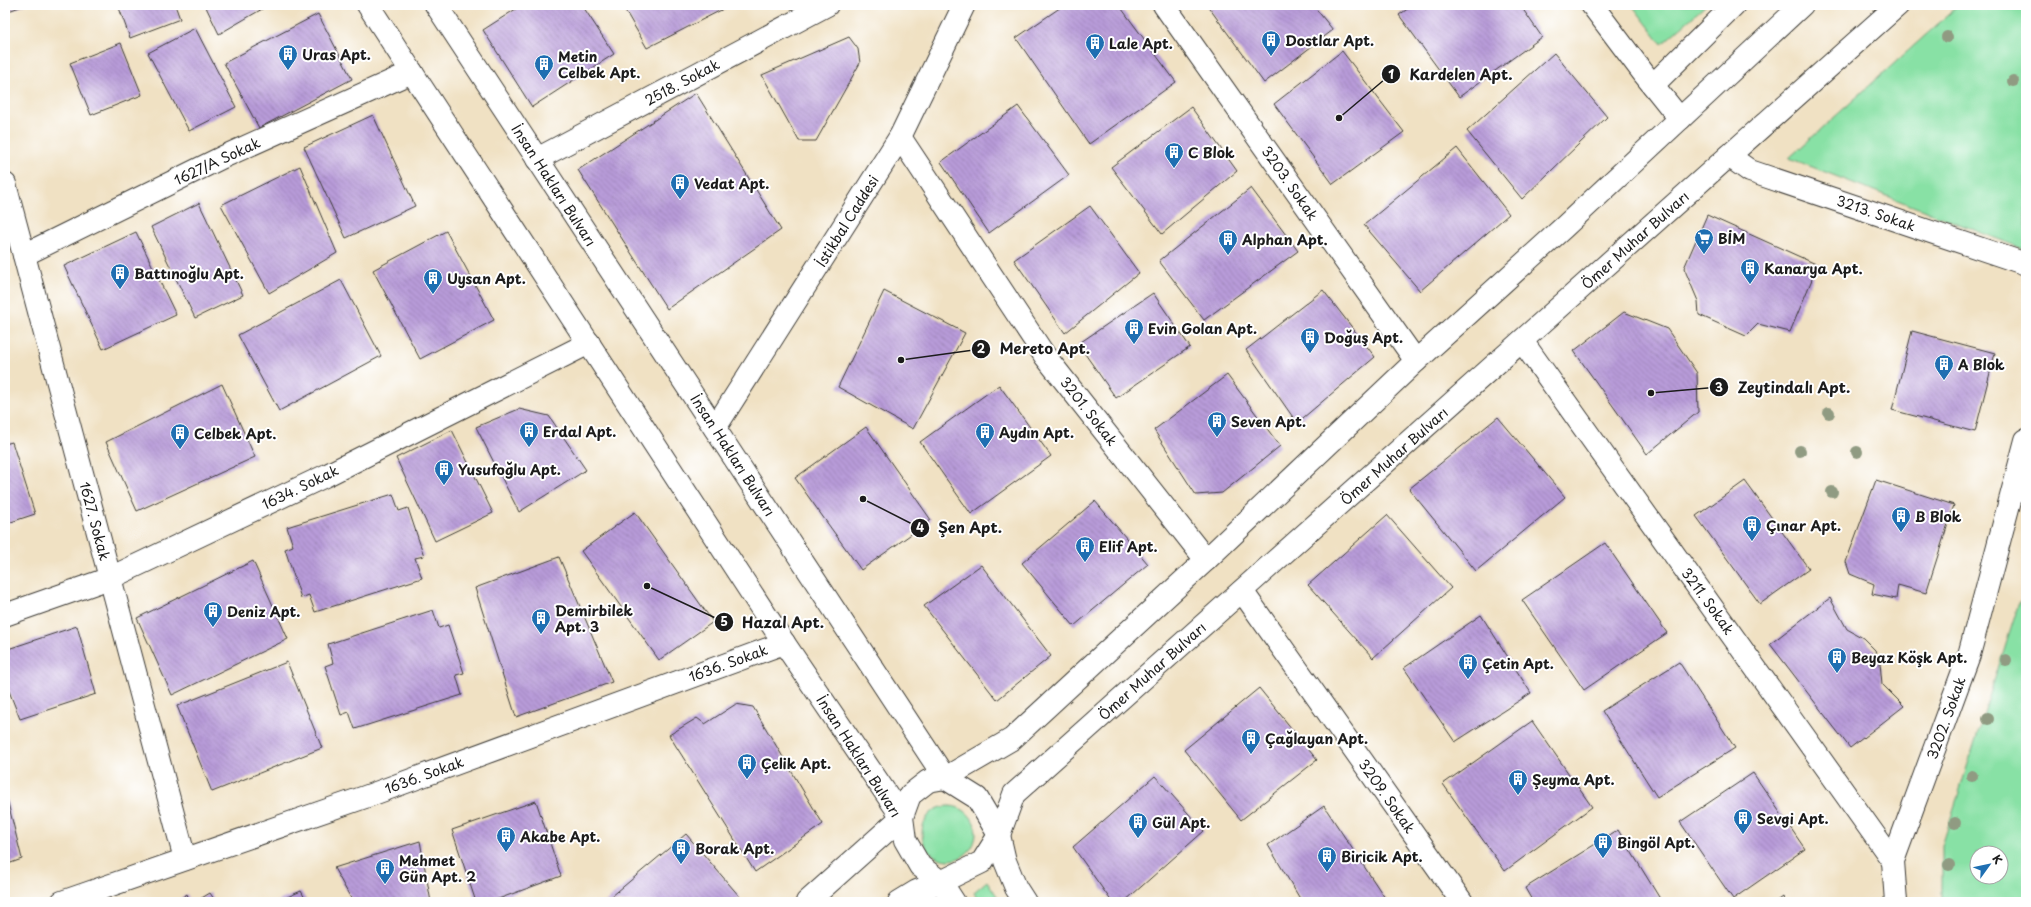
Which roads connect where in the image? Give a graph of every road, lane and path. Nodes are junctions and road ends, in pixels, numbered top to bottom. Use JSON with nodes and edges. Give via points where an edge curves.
{"nodes":[{"id":1,"x":368,"y":5,"type":"edge"},
{"id":2,"x":436,"y":5,"type":"edge"},
{"id":3,"x":827,"y":5,"type":"edge"},
{"id":4,"x":964,"y":5,"type":"edge"},
{"id":5,"x":1164,"y":5,"type":"edge"},
{"id":6,"x":1592,"y":5,"type":"edge"},
{"id":7,"x":1734,"y":5,"type":"edge"},
{"id":8,"x":1802,"y":5,"type":"edge"},
{"id":9,"x":1898,"y":5,"type":"edge"},
{"id":10,"x":412,"y":72,"type":"junction"},
{"id":11,"x":1653,"y":85,"type":"junction"},
{"id":12,"x":1680,"y":119,"type":"junction"},
{"id":13,"x":900,"y":137,"type":"junction"},
{"id":14,"x":1730,"y":156,"type":"junction"},
{"id":15,"x":537,"y":159,"type":"junction"},
{"id":16,"x":5,"y":184,"type":"edge"},
{"id":17,"x":24,"y":255,"type":"junction"},
{"id":18,"x":2026,"y":264,"type":"edge"},
{"id":19,"x":1522,"y":341,"type":"junction"},
{"id":20,"x":588,"y":343,"type":"junction"},
{"id":21,"x":1416,"y":361,"type":"junction"},
{"id":22,"x":715,"y":428,"type":"junction"},
{"id":23,"x":2026,"y":440,"type":"edge"},
{"id":24,"x":1206,"y":560,"type":"junction"},
{"id":25,"x":110,"y":578,"type":"junction"},
{"id":26,"x":1242,"y":591,"type":"junction"},
{"id":27,"x":5,"y":615,"type":"edge"},
{"id":28,"x":784,"y":643,"type":"junction"},
{"id":29,"x":945,"y":778,"type":"junction"},
{"id":30,"x":902,"y":817,"type":"junction"},
{"id":31,"x":999,"y":835,"type":"junction"},
{"id":32,"x":185,"y":858,"type":"junction"},
{"id":33,"x":1894,"y":861,"type":"junction"},
{"id":34,"x":941,"y":882,"type":"junction"},
{"id":35,"x":100,"y":896,"type":"edge"},
{"id":36,"x":62,"y":902,"type":"edge"},
{"id":37,"x":807,"y":902,"type":"edge"},
{"id":38,"x":899,"y":902,"type":"edge"},
{"id":39,"x":954,"y":902,"type":"edge"},
{"id":40,"x":1025,"y":902,"type":"edge"},
{"id":41,"x":1462,"y":902,"type":"edge"},
{"id":42,"x":1896,"y":902,"type":"edge"}],
"edges":[{"from":1,"to":10,"type":"street","name":"İnsan Hakları Bulvarı"},
{"from":2,"to":15,"type":"street","name":"İnsan Hakları Bulvarı"},
{"from":3,"to":15,"type":"street","name":"2518. Sokak"},
{"from":4,"to":13,"type":"street","name":"İstikbal Caddesi"},
{"from":5,"to":21,"type":"street","name":"3203. Sokak"},
{"from":6,"to":11,"type":"street"},
{"from":7,"to":11,"type":"street"},
{"from":8,"to":12,"type":"street"},
{"from":9,"to":14,"type":"street","name":"Ömer Muhar Bulvarı"},
{"from":10,"to":17,"type":"street","name":"1627/A Sokak","via":[[223,157]]},
{"from":10,"to":20,"type":"street","name":"İnsan Hakları Bulvarı"},
{"from":11,"to":12,"type":"street"},
{"from":12,"to":21,"type":"street"},
{"from":13,"to":22,"type":"street","name":"İstikbal Caddesi"},
{"from":13,"to":24,"type":"street","name":"3201. Sokak","via":[[1045,356]]},
{"from":14,"to":18,"type":"street","name":"3213. Sokak","via":[[1750,171]]},
{"from":14,"to":19,"type":"street","name":"Ömer Muhar Bulvarı"},
{"from":15,"to":22,"type":"street","name":"İnsan Hakları Bulvarı"},
{"from":16,"to":17,"type":"street","name":"1627. Sokak"},
{"from":17,"to":25,"type":"street","name":"1627. Sokak"},
{"from":19,"to":26,"type":"street","name":"Ömer Muhar Bulvarı"},
{"from":19,"to":33,"type":"street","name":"3211. Sokak"},
{"from":20,"to":25,"type":"street","name":"1634. Sokak","via":[[327,475]]},
{"from":20,"to":28,"type":"street","name":"İnsan Hakları Bulvarı"},
{"from":21,"to":24,"type":"street"},
{"from":22,"to":29,"type":"street","name":"İnsan Hakları Bulvarı"},
{"from":23,"to":33,"type":"street","name":"3202. Sokak","via":[[1969,655]]},
{"from":24,"to":29,"type":"street","via":[[1012,739]]},
{"from":25,"to":27,"type":"street","name":"1634. Sokak"},
{"from":25,"to":32,"type":"street","name":"1627. Sokak"},
{"from":26,"to":31,"type":"street","name":"Ömer Muhar Bulvarı","via":[[1014,794]]},
{"from":26,"to":41,"type":"street","name":"3209. Sokak"},
{"from":28,"to":30,"type":"street","name":"İnsan Hakları Bulvarı"},
{"from":28,"to":32,"type":"street","name":"1636. Sokak","via":[[365,797]]},
{"from":29,"to":30,"type":"street","via":[[928,781],[910,794]]},
{"from":29,"to":31,"type":"street","name":"İnsan Hakları Bulvarı","via":[[977,798]]},
{"from":30,"to":34,"type":"street","name":"İnsan Hakları Bulvarı","via":[[905,840],[920,866]]},
{"from":30,"to":37,"type":"street"},
{"from":31,"to":34,"type":"street","name":"Ömer Muhar Bulvarı","via":[[982,862]]},
{"from":31,"to":40,"type":"street","name":"İnsan Hakları Bulvarı","via":[[1005,861]]},
{"from":32,"to":35,"type":"street","name":"1636. Sokak"},
{"from":33,"to":42,"type":"street","name":"3202. Sokak"},
{"from":34,"to":38,"type":"street","name":"Ömer Muhar Bulvarı","via":[[917,891]]},
{"from":34,"to":39,"type":"street","name":"İnsan Hakları Bulvarı"},
{"from":35,"to":36,"type":"street","name":"1636. Sokak"}]}
